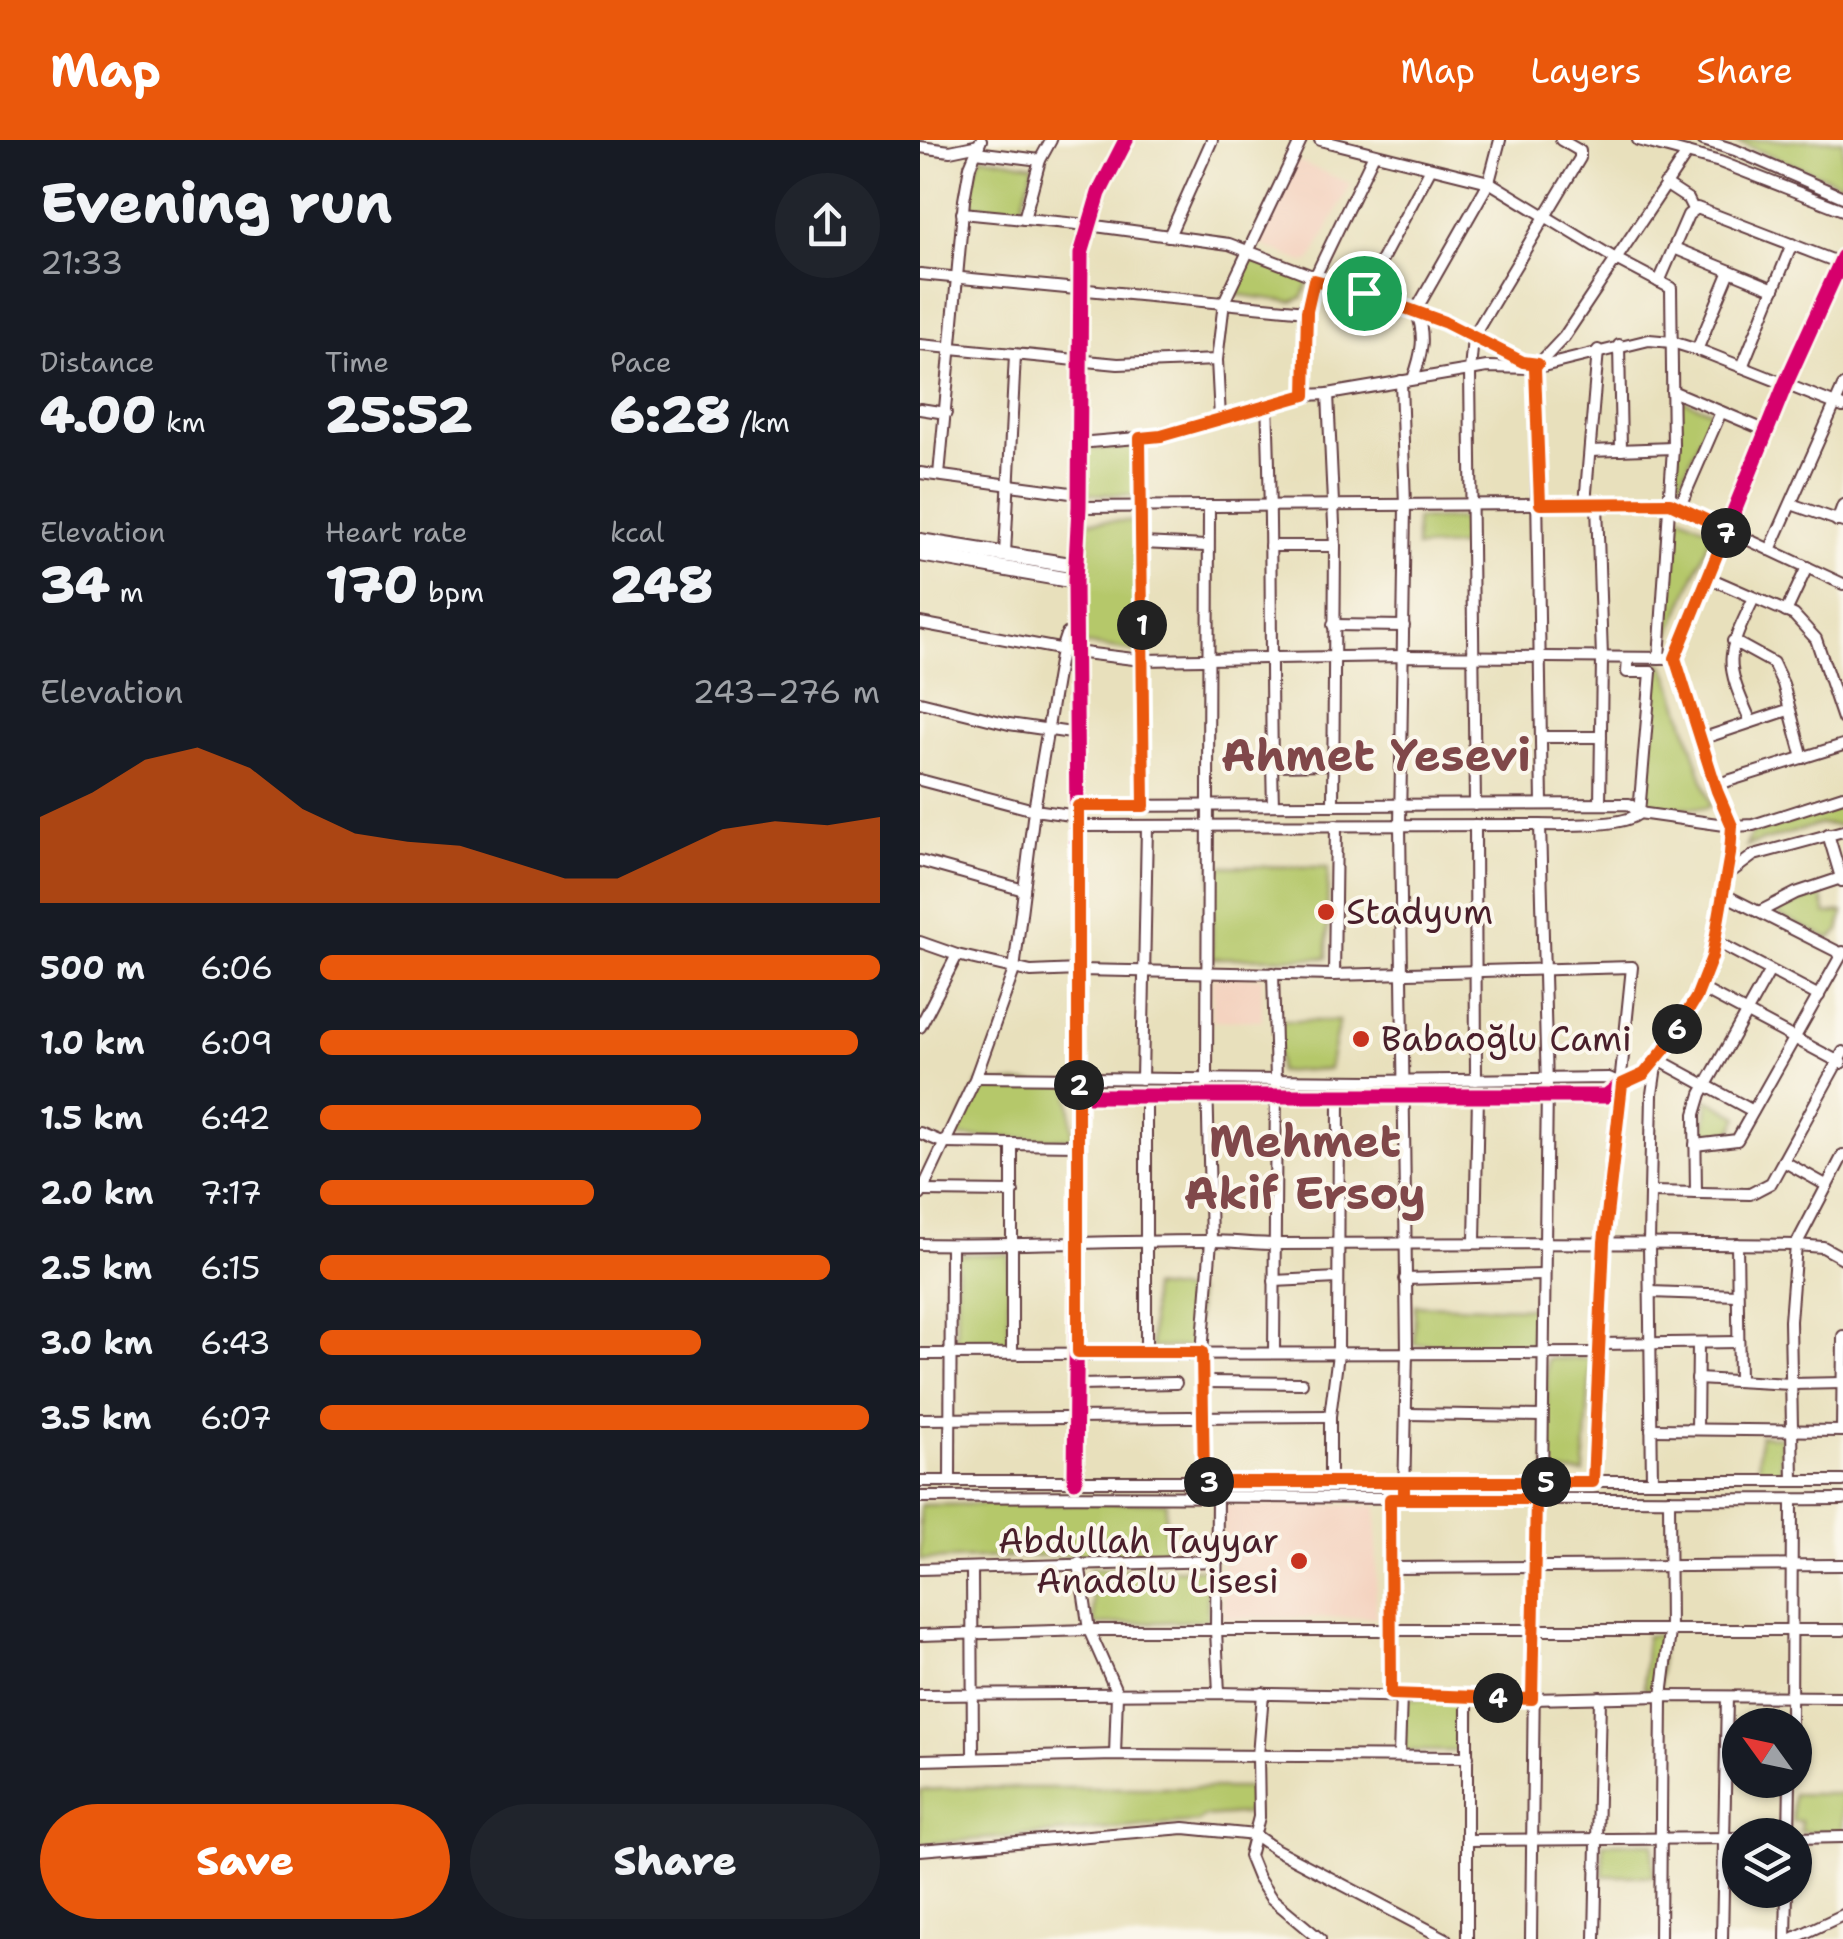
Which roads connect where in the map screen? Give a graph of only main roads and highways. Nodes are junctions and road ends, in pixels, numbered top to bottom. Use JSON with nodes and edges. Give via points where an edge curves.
{"nodes":[{"id":1,"x":920,"y":541,"type":"edge"},
{"id":2,"x":920,"y":554,"type":"edge"}],
"edges":[{"from":1,"to":2,"type":"main road","via":[[1076,574]]}]}
